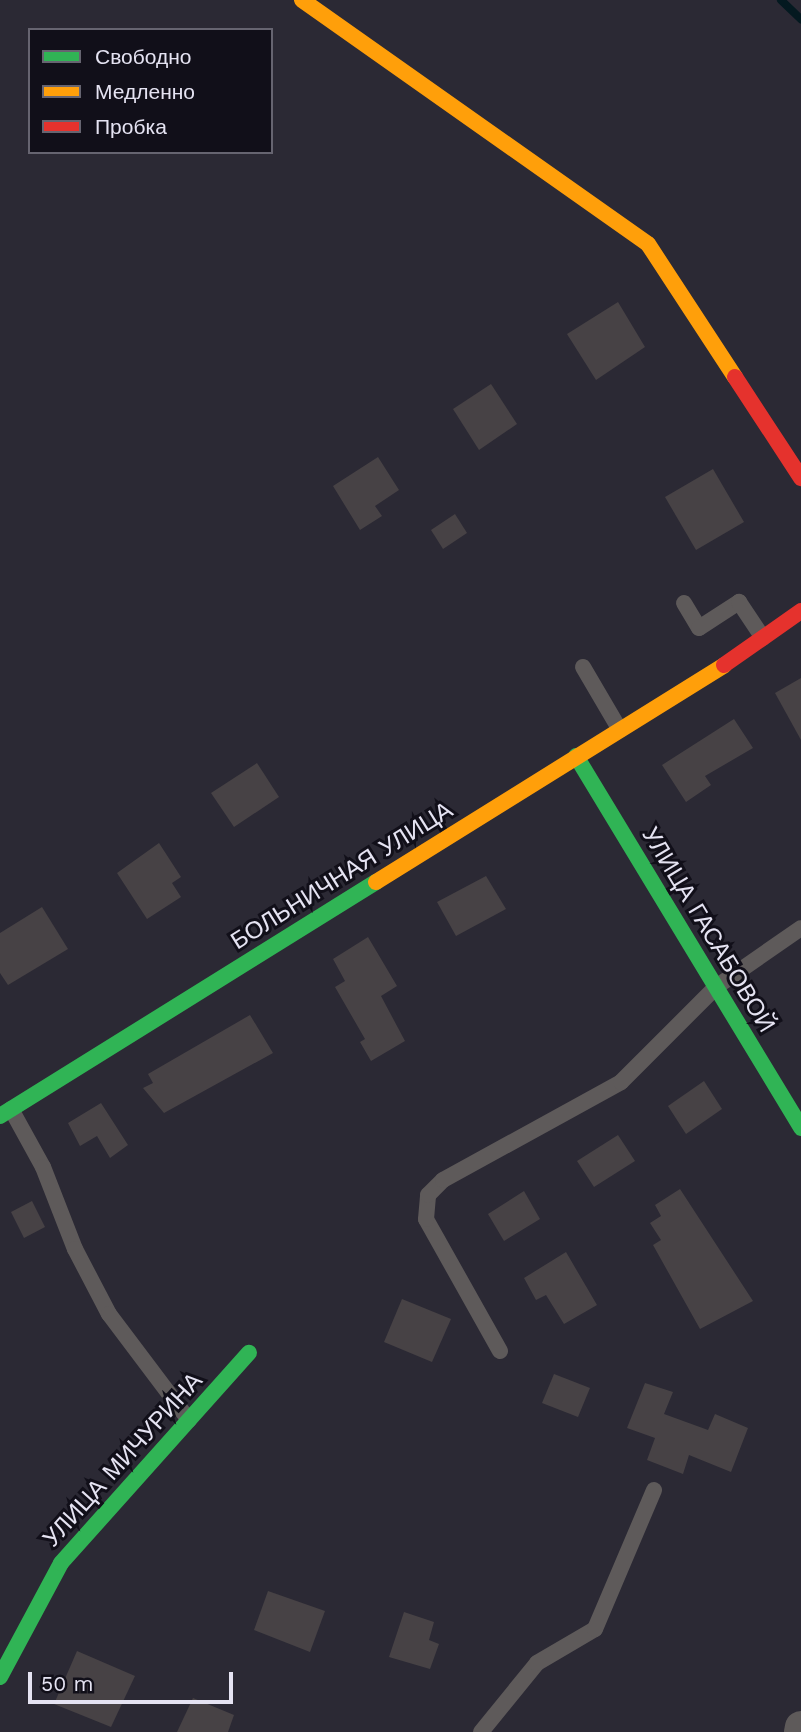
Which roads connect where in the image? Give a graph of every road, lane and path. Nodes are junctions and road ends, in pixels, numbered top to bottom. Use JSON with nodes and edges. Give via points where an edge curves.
{"nodes":[{"id":1,"x":302,"y":0,"type":"edge"},
{"id":2,"x":801,"y":478,"type":"edge"},
{"id":3,"x":684,"y":603,"type":"dead end"},
{"id":4,"x":801,"y":611,"type":"edge"},
{"id":5,"x":764,"y":640,"type":"junction"},
{"id":6,"x":583,"y":667,"type":"dead end"},
{"id":7,"x":620,"y":730,"type":"junction"},
{"id":8,"x":576,"y":756,"type":"junction"},
{"id":9,"x":801,"y":929,"type":"edge"},
{"id":10,"x":716,"y":987,"type":"junction"},
{"id":11,"x":6,"y":1113,"type":"edge"},
{"id":12,"x":801,"y":1128,"type":"edge"},
{"id":13,"x":500,"y":1351,"type":"dead end"},
{"id":14,"x":249,"y":1353,"type":"dead end"},
{"id":15,"x":189,"y":1420,"type":"junction"},
{"id":16,"x":654,"y":1490,"type":"dead end"},
{"id":17,"x":0,"y":1677,"type":"edge"},
{"id":18,"x":481,"y":1732,"type":"edge"}],
"edges":[{"from":1,"to":2,"type":"street","via":[[648,244]]},
{"from":3,"to":5,"type":"lane","via":[[699,628],[739,602]]},
{"from":4,"to":5,"type":"street","name":"БОЛЬНИЧНАЯ УЛИЦА"},
{"from":5,"to":7,"type":"street","name":"БОЛЬНИЧНАЯ УЛИЦА"},
{"from":6,"to":7,"type":"lane"},
{"from":7,"to":8,"type":"street","name":"БОЛЬНИЧНАЯ УЛИЦА"},
{"from":8,"to":10,"type":"street","name":"УЛИЦА ГАСАБОВОЙ"},
{"from":8,"to":11,"type":"street","name":"БОЛЬНИЧНАЯ УЛИЦА"},
{"from":9,"to":10,"type":"lane"},
{"from":10,"to":12,"type":"street","name":"УЛИЦА ГАСАБОВОЙ"},
{"from":10,"to":13,"type":"lane","via":[[621,1082],[443,1180],[428,1195],[426,1219]]},
{"from":11,"to":15,"type":"lane","via":[[43,1167],[75,1249],[109,1314]]},
{"from":14,"to":15,"type":"street","name":"УЛИЦА МИЧУРИНА"},
{"from":15,"to":17,"type":"street","name":"УЛИЦА МИЧУРИНА","via":[[61,1563]]},
{"from":16,"to":18,"type":"lane","via":[[595,1629],[537,1663]]}]}
